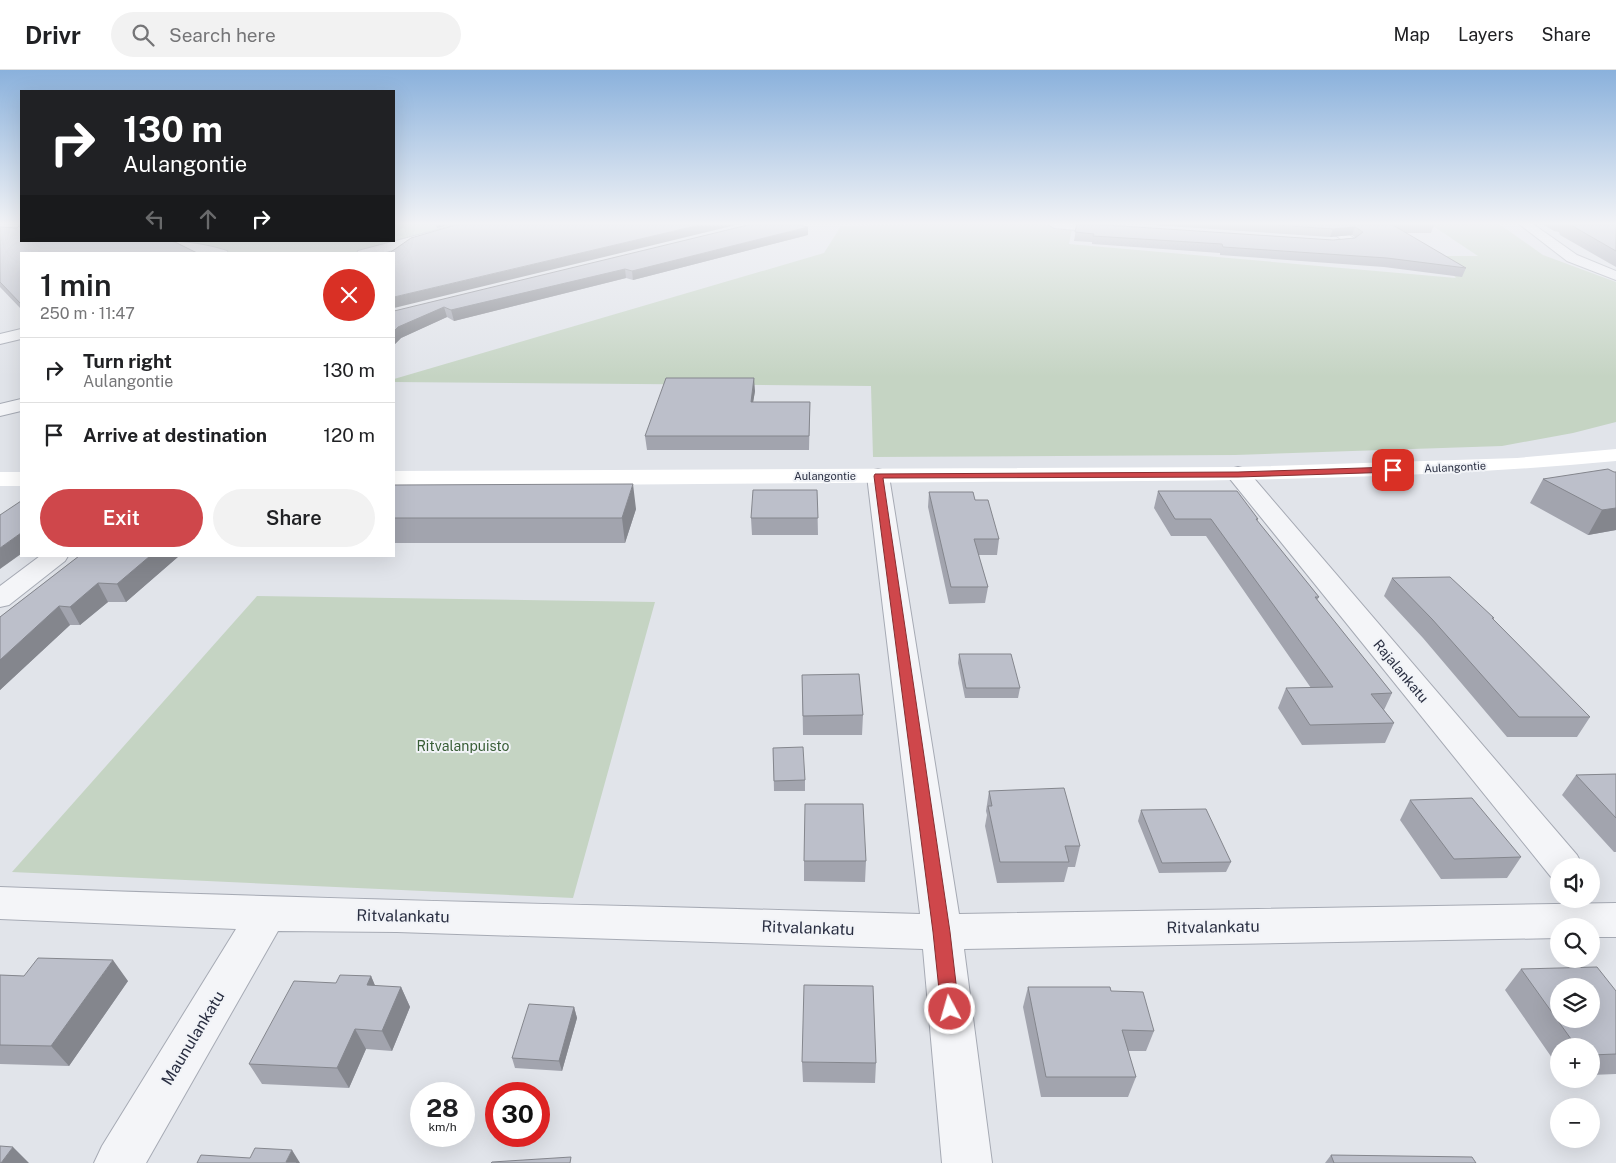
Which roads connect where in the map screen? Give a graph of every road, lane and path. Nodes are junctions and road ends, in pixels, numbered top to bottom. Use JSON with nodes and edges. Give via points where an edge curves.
{"nodes":[{"id":1,"x":20,"y":334,"type":"edge"},
{"id":2,"x":0,"y":339,"type":"edge"},
{"id":3,"x":20,"y":405,"type":"edge"},
{"id":4,"x":0,"y":410,"type":"edge"},
{"id":5,"x":1616,"y":455,"type":"edge"},
{"id":6,"x":1238,"y":474,"type":"junction"},
{"id":7,"x":878,"y":476,"type":"junction"},
{"id":8,"x":395,"y":478,"type":"edge"},
{"id":9,"x":0,"y":479,"type":"edge"},
{"id":10,"x":20,"y":479,"type":"edge"},
{"id":11,"x":55,"y":557,"type":"edge"},
{"id":12,"x":0,"y":599,"type":"edge"},
{"id":13,"x":1557,"y":858,"type":"edge"},
{"id":14,"x":0,"y":903,"type":"edge"},
{"id":15,"x":268,"y":914,"type":"junction"},
{"id":16,"x":1608,"y":917,"type":"edge"},
{"id":17,"x":942,"y":932,"type":"junction"},
{"id":18,"x":119,"y":1163,"type":"edge"},
{"id":19,"x":967,"y":1163,"type":"edge"}],
"edges":[{"from":1,"to":2,"type":"street"},
{"from":3,"to":4,"type":"street"},
{"from":5,"to":6,"type":"main road","name":"Aulangontie","via":[[1479,466]]},
{"from":6,"to":7,"type":"main road","name":"Aulangontie"},
{"from":6,"to":13,"type":"street","name":"Rajalankatu"},
{"from":7,"to":8,"type":"main road","name":"Aulangontie"},
{"from":7,"to":17,"type":"street"},
{"from":9,"to":10,"type":"main road"},
{"from":11,"to":12,"type":"street"},
{"from":14,"to":15,"type":"street","name":"Ritvalankatu"},
{"from":15,"to":17,"type":"street","name":"Ritvalankatu","via":[[407,915]]},
{"from":15,"to":18,"type":"street","name":"Maunulankatu"},
{"from":16,"to":17,"type":"street","name":"Ritvalankatu"},
{"from":17,"to":19,"type":"street"}]}
